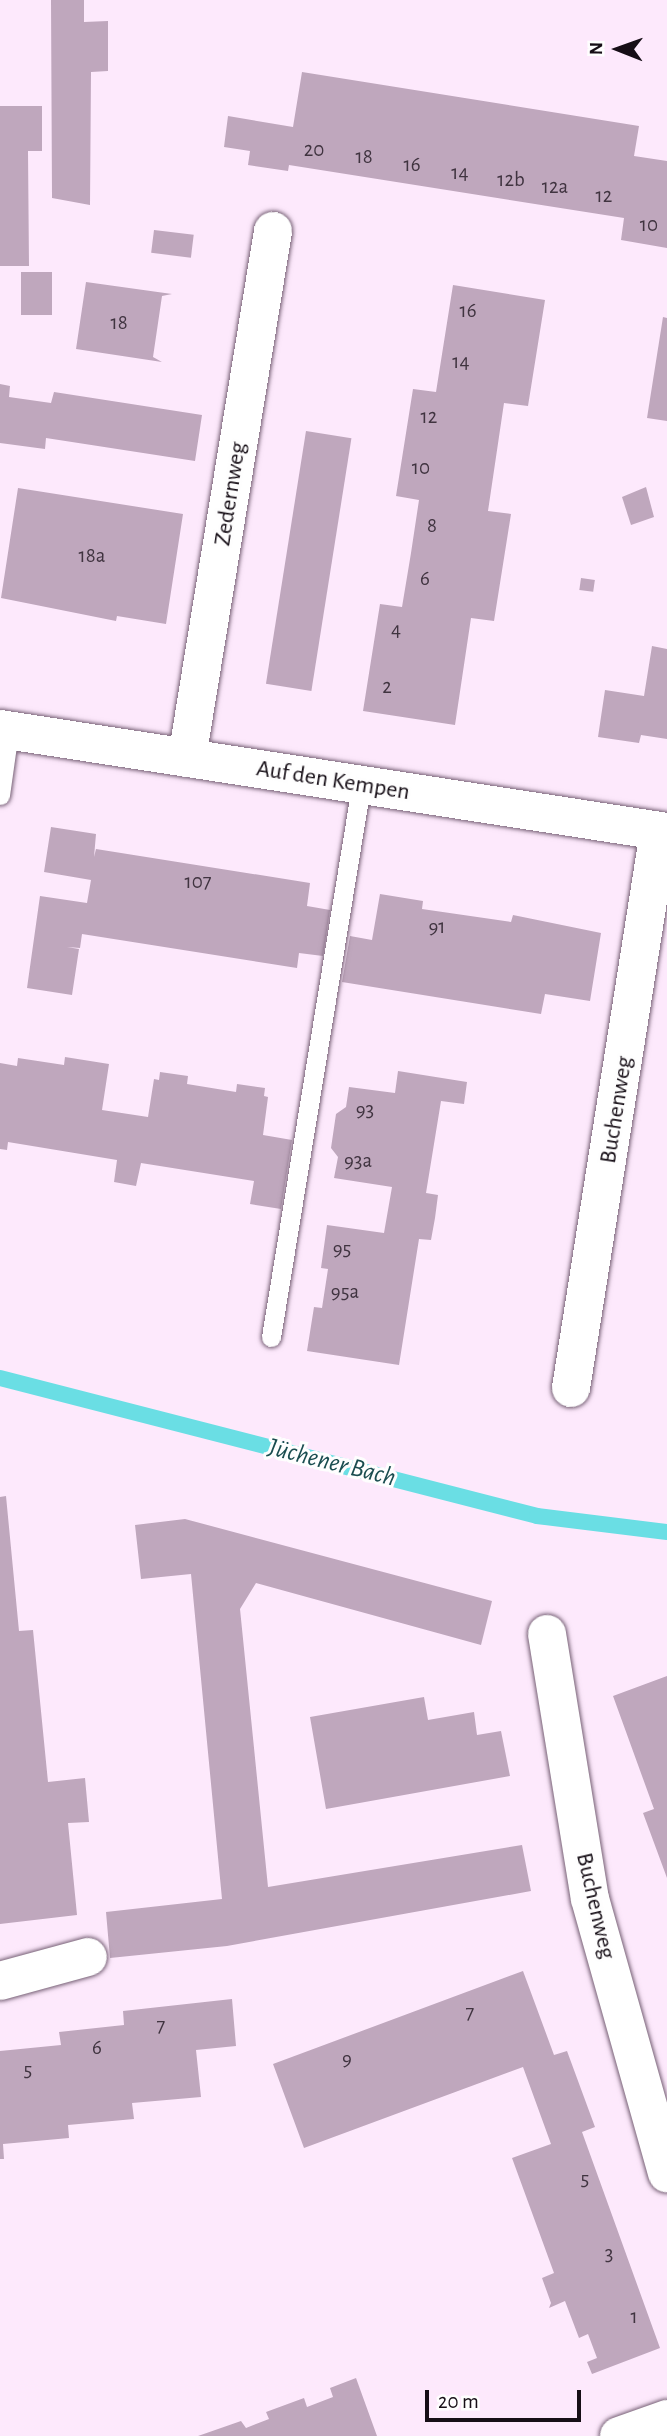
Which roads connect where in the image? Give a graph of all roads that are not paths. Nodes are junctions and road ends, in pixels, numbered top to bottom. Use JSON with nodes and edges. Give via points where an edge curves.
{"nodes":[{"id":1,"x":273,"y":230,"type":"dead end"},
{"id":2,"x":4,"y":730,"type":"edge"},
{"id":3,"x":187,"y":758,"type":"junction"},
{"id":4,"x":361,"y":786,"type":"junction"},
{"id":5,"x":0,"y":794,"type":"edge"},
{"id":6,"x":663,"y":832,"type":"edge"},
{"id":7,"x":271,"y":1337,"type":"dead end"},
{"id":8,"x":571,"y":1388,"type":"dead end"},
{"id":9,"x":547,"y":1634,"type":"dead end"},
{"id":10,"x":88,"y":1957,"type":"dead end"},
{"id":11,"x":0,"y":1981,"type":"edge"},
{"id":12,"x":667,"y":2172,"type":"edge"},
{"id":13,"x":667,"y":2419,"type":"edge"},
{"id":14,"x":619,"y":2436,"type":"edge"}],
"edges":[{"from":1,"to":3,"type":"street","name":"Zedernweg"},
{"from":2,"to":3,"type":"street","name":"Auf den Kempen"},
{"from":2,"to":5,"type":"lane"},
{"from":3,"to":4,"type":"street","name":"Auf den Kempen"},
{"from":4,"to":6,"type":"street","name":"Auf den Kempen"},
{"from":4,"to":7,"type":"lane"},
{"from":6,"to":8,"type":"street","name":"Buchenweg"},
{"from":9,"to":12,"type":"street","name":"Buchenweg","via":[[590,1899]]},
{"from":10,"to":11,"type":"street"},
{"from":13,"to":14,"type":"street"}]}
